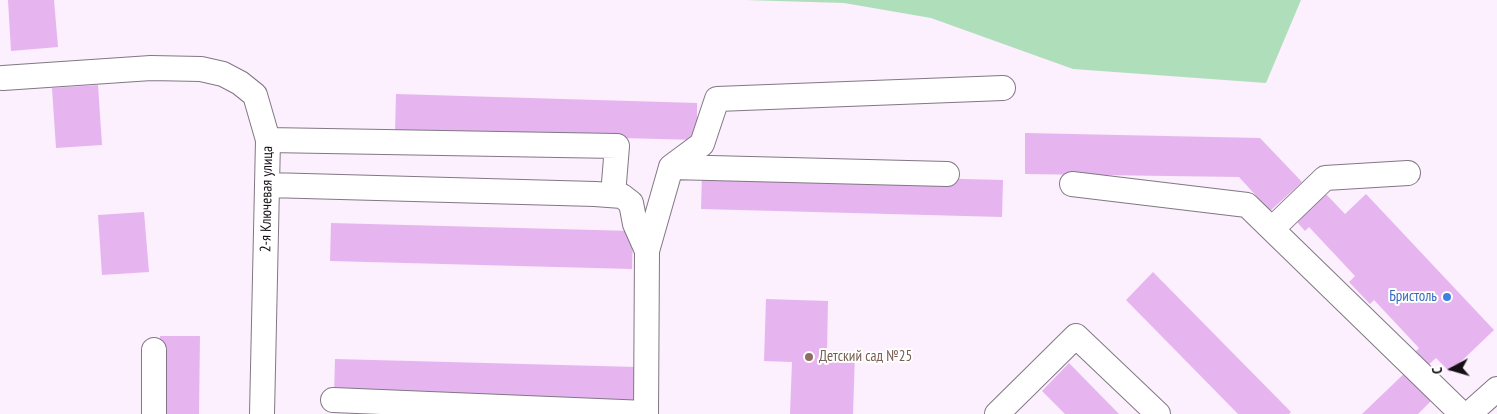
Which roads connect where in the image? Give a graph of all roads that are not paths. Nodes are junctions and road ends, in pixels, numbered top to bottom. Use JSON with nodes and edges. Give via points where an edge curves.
{"nodes":[{"id":1,"x":3,"y":78,"type":"dead end"},
{"id":2,"x":1003,"y":88,"type":"dead end"},
{"id":3,"x":268,"y":140,"type":"junction"},
{"id":4,"x":671,"y":167,"type":"junction"},
{"id":5,"x":1408,"y":173,"type":"dead end"},
{"id":6,"x":947,"y":174,"type":"dead end"},
{"id":7,"x":1072,"y":184,"type":"dead end"},
{"id":8,"x":268,"y":185,"type":"junction"},
{"id":9,"x":613,"y":195,"type":"junction"},
{"id":10,"x":1272,"y":230,"type":"junction"},
{"id":11,"x":647,"y":251,"type":"junction"},
{"id":12,"x":154,"y":350,"type":"dead end"},
{"id":13,"x":1497,"y":389,"type":"edge"},
{"id":14,"x":333,"y":400,"type":"dead end"},
{"id":15,"x":154,"y":414,"type":"edge"},
{"id":16,"x":262,"y":414,"type":"edge"},
{"id":17,"x":646,"y":414,"type":"edge"},
{"id":18,"x":997,"y":414,"type":"edge"},
{"id":19,"x":1158,"y":414,"type":"edge"},
{"id":20,"x":1462,"y":414,"type":"edge"},
{"id":21,"x":1470,"y":414,"type":"edge"}],
"edges":[{"from":1,"to":3,"type":"street","name":"2-я Ключевая улица","via":[[151,68],[201,69],[223,74],[255,95]]},
{"from":2,"to":4,"type":"street","via":[[717,99],[702,144]]},
{"from":3,"to":8,"type":"street","name":"2-я Ключевая улица"},
{"from":3,"to":9,"type":"street","via":[[618,146]]},
{"from":4,"to":6,"type":"street"},
{"from":4,"to":11,"type":"street"},
{"from":5,"to":10,"type":"street","via":[[1325,178]]},
{"from":7,"to":10,"type":"street","via":[[1247,205]]},
{"from":8,"to":9,"type":"street"},
{"from":8,"to":16,"type":"street","name":"2-я Ключевая улица"},
{"from":9,"to":11,"type":"street","via":[[622,196],[631,203],[635,224]]},
{"from":10,"to":20,"type":"street"},
{"from":11,"to":17,"type":"street"},
{"from":12,"to":15,"type":"street"},
{"from":13,"to":21,"type":"street"},
{"from":14,"to":17,"type":"street"},
{"from":18,"to":19,"type":"street","via":[[1076,336]]}]}
